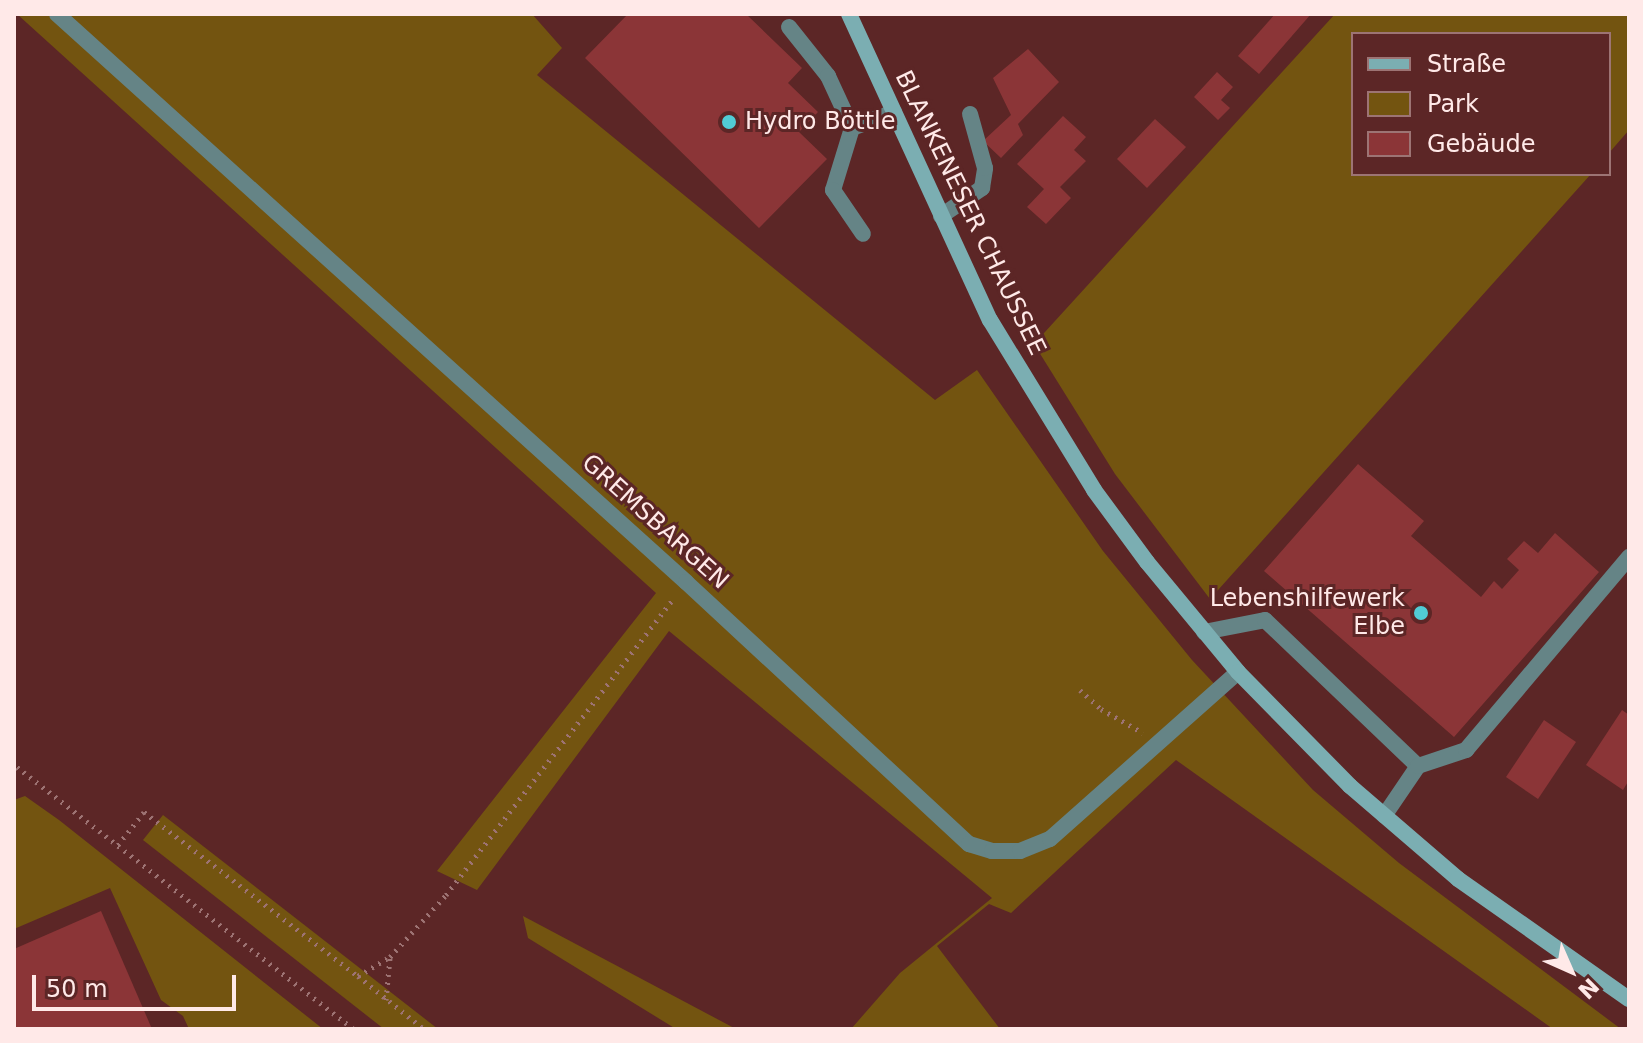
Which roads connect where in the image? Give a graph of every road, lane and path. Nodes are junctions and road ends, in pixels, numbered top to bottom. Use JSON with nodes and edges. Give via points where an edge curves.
{"nodes":[{"id":1,"x":57,"y":14,"type":"edge"},
{"id":2,"x":849,"y":14,"type":"edge"},
{"id":3,"x":789,"y":27,"type":"dead end"},
{"id":4,"x":894,"y":112,"type":"junction"},
{"id":5,"x":970,"y":114,"type":"dead end"},
{"id":6,"x":852,"y":128,"type":"junction"},
{"id":7,"x":941,"y":216,"type":"junction"},
{"id":8,"x":863,"y":234,"type":"dead end"},
{"id":9,"x":1629,"y":557,"type":"edge"},
{"id":10,"x":686,"y":582,"type":"junction"},
{"id":11,"x":1204,"y":632,"type":"junction"},
{"id":12,"x":1238,"y":672,"type":"junction"},
{"id":13,"x":1080,"y":690,"type":"dead end"},
{"id":14,"x":1162,"y":741,"type":"junction"},
{"id":15,"x":1418,"y":766,"type":"junction"},
{"id":16,"x":14,"y":768,"type":"edge"},
{"id":17,"x":1384,"y":816,"type":"junction"},
{"id":18,"x":118,"y":845,"type":"junction"},
{"id":19,"x":390,"y":957,"type":"junction"},
{"id":20,"x":358,"y":976,"type":"junction"},
{"id":21,"x":1629,"y":999,"type":"edge"},
{"id":22,"x":386,"y":1000,"type":"junction"},
{"id":23,"x":354,"y":1029,"type":"edge"},
{"id":24,"x":424,"y":1029,"type":"edge"}],
"edges":[{"from":1,"to":10,"type":"street","name":"GREMSBARGEN"},
{"from":2,"to":4,"type":"main road","name":"BLANKENESER CHAUSSEE"},
{"from":3,"to":6,"type":"street","via":[[828,76]]},
{"from":4,"to":6,"type":"street"},
{"from":4,"to":7,"type":"main road","name":"BLANKENESER CHAUSSEE"},
{"from":5,"to":7,"type":"street","via":[[985,168],[982,188]]},
{"from":6,"to":8,"type":"street","via":[[833,190]]},
{"from":7,"to":11,"type":"main road","name":"BLANKENESER CHAUSSEE","via":[[990,320],[1037,402],[1094,490]]},
{"from":9,"to":15,"type":"street","via":[[1466,750]]},
{"from":10,"to":14,"type":"street","name":"GREMSBARGEN","via":[[969,844],[1020,851],[1050,839]]},
{"from":10,"to":19,"type":"path","via":[[446,895]]},
{"from":11,"to":12,"type":"main road","name":"BLANKENESER CHAUSSEE"},
{"from":11,"to":15,"type":"street","via":[[1265,620]]},
{"from":12,"to":14,"type":"street","name":"GREMSBARGEN"},
{"from":12,"to":17,"type":"main road","name":"BLANKENESER CHAUSSEE"},
{"from":13,"to":14,"type":"path","via":[[1127,726]]},
{"from":15,"to":17,"type":"street"},
{"from":16,"to":18,"type":"path"},
{"from":17,"to":21,"type":"main road","name":"BLANKENESER CHAUSSEE","via":[[1458,879]]},
{"from":18,"to":20,"type":"path","via":[[144,812]]},
{"from":18,"to":23,"type":"path"},
{"from":19,"to":20,"type":"path"},
{"from":19,"to":22,"type":"path"},
{"from":20,"to":22,"type":"path"},
{"from":22,"to":24,"type":"path"}]}
